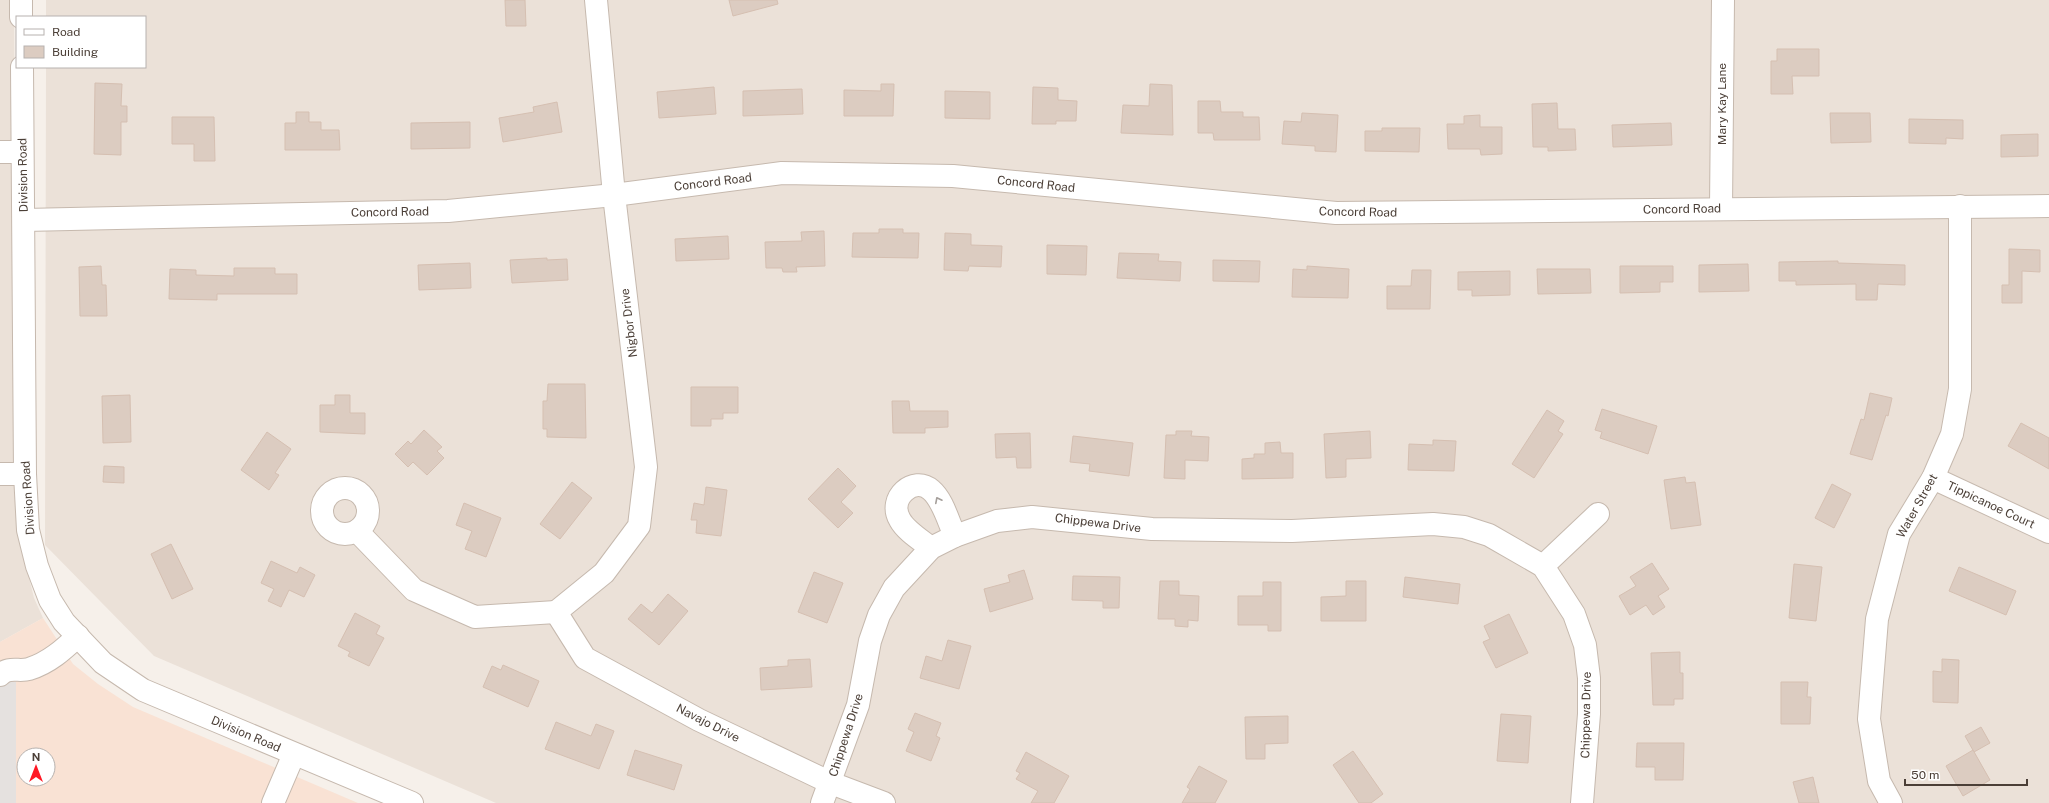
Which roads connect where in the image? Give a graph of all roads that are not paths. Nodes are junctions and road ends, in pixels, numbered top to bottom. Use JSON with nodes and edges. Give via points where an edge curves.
{"nodes":[{"id":1,"x":21,"y":0,"type":"edge"},
{"id":2,"x":596,"y":0,"type":"edge"},
{"id":3,"x":1723,"y":0,"type":"edge"},
{"id":4,"x":21,"y":16,"type":"edge"},
{"id":5,"x":22,"y":68,"type":"edge"},
{"id":6,"x":0,"y":152,"type":"edge"},
{"id":7,"x":22,"y":152,"type":"junction"},
{"id":8,"x":614,"y":195,"type":"junction"},
{"id":9,"x":1960,"y":206,"type":"junction"},
{"id":10,"x":2049,"y":206,"type":"edge"},
{"id":11,"x":1721,"y":208,"type":"junction"},
{"id":12,"x":24,"y":220,"type":"junction"},
{"id":13,"x":0,"y":474,"type":"edge"},
{"id":14,"x":25,"y":474,"type":"junction"},
{"id":15,"x":1933,"y":478,"type":"junction"},
{"id":16,"x":1598,"y":514,"type":"dead end"},
{"id":17,"x":357,"y":531,"type":"dead end"},
{"id":18,"x":2049,"y":532,"type":"edge"},
{"id":19,"x":955,"y":536,"type":"junction"},
{"id":20,"x":931,"y":548,"type":"junction"},
{"id":21,"x":1543,"y":566,"type":"junction"},
{"id":22,"x":556,"y":612,"type":"junction"},
{"id":23,"x":78,"y":636,"type":"junction"},
{"id":24,"x":0,"y":675,"type":"edge"},
{"id":25,"x":294,"y":754,"type":"junction"},
{"id":26,"x":831,"y":783,"type":"junction"},
{"id":27,"x":274,"y":803,"type":"edge"},
{"id":28,"x":412,"y":803,"type":"edge"},
{"id":29,"x":822,"y":803,"type":"edge"},
{"id":30,"x":884,"y":803,"type":"edge"},
{"id":31,"x":1582,"y":803,"type":"edge"},
{"id":32,"x":1891,"y":803,"type":"edge"}],
"edges":[{"from":1,"to":4,"type":"street"},
{"from":2,"to":8,"type":"street","name":"Nigbor Drive"},
{"from":3,"to":11,"type":"street","name":"Mary Kay Lane"},
{"from":5,"to":7,"type":"street","name":"Division Road"},
{"from":6,"to":7,"type":"street"},
{"from":7,"to":12,"type":"street","name":"Division Road"},
{"from":8,"to":11,"type":"street","name":"Concord Road","via":[[782,173],[953,176],[1336,213]]},
{"from":8,"to":12,"type":"street","name":"Concord Road","via":[[448,211]]},
{"from":8,"to":22,"type":"street","name":"Nigbor Drive","via":[[646,467],[639,526],[604,573]]},
{"from":9,"to":10,"type":"street","name":"Concord Road"},
{"from":9,"to":11,"type":"street","name":"Concord Road"},
{"from":9,"to":15,"type":"street","name":"Water Street","via":[[1960,389],[1952,434]]},
{"from":12,"to":14,"type":"street","name":"Division Road"},
{"from":13,"to":14,"type":"street"},
{"from":14,"to":23,"type":"street","name":"Division Road","via":[[28,530],[37,566],[50,600],[64,622]]},
{"from":15,"to":18,"type":"street","name":"Tippicanoe Court"},
{"from":15,"to":32,"type":"street","name":"Water Street","via":[[1899,534],[1877,619],[1869,718],[1879,781]]},
{"from":16,"to":21,"type":"street"},
{"from":17,"to":22,"type":"street","via":[[414,590],[475,617]]},
{"from":19,"to":20,"type":"street","name":"Chippewa Drive"},
{"from":19,"to":20,"type":"street","one_way":true,"via":[[937,496],[929,488],[918,485],[906,489],[896,501],[896,511],[900,520]]},
{"from":19,"to":21,"type":"street","name":"Chippewa Drive","via":[[997,521],[1032,516],[1152,529],[1292,531],[1433,524],[1464,527],[1489,535]]},
{"from":20,"to":26,"type":"street","name":"Chippewa Drive","via":[[894,588],[879,615],[870,641],[858,705]]},
{"from":21,"to":31,"type":"street","name":"Chippewa Drive","via":[[1574,614],[1585,645],[1589,678],[1589,714]]},
{"from":22,"to":26,"type":"street","name":"Navajo Drive","via":[[585,658],[699,720]]},
{"from":23,"to":24,"type":"street","via":[[56,656],[29,669],[9,669]]},
{"from":23,"to":25,"type":"street","name":"Division Road","via":[[103,663],[143,690]]},
{"from":25,"to":27,"type":"street"},
{"from":25,"to":28,"type":"street","name":"Division Road"},
{"from":26,"to":29,"type":"street","name":"Chippewa Drive"},
{"from":26,"to":30,"type":"street","name":"Navajo Drive"}]}
